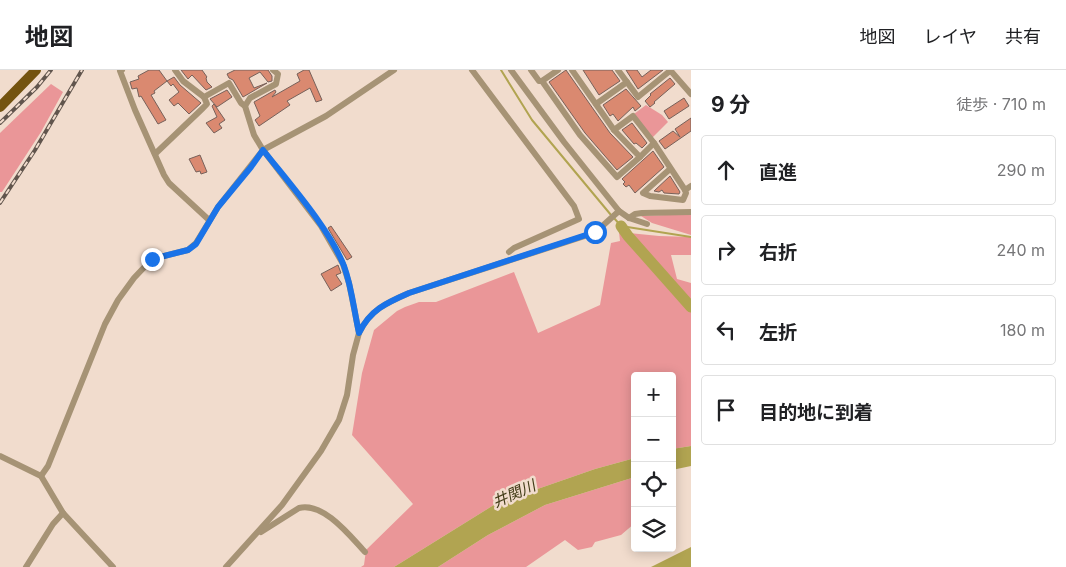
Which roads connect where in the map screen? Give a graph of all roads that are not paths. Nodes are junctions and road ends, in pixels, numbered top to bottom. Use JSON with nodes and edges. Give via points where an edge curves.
{"nodes":[{"id":1,"x":36,"y":70,"type":"edge"},
{"id":2,"x":121,"y":70,"type":"edge"},
{"id":3,"x":175,"y":70,"type":"edge"},
{"id":4,"x":273,"y":70,"type":"edge"},
{"id":5,"x":394,"y":70,"type":"edge"},
{"id":6,"x":472,"y":70,"type":"edge"},
{"id":7,"x":511,"y":70,"type":"edge"},
{"id":8,"x":531,"y":70,"type":"edge"},
{"id":9,"x":558,"y":70,"type":"edge"},
{"id":10,"x":572,"y":70,"type":"edge"},
{"id":11,"x":618,"y":70,"type":"edge"},
{"id":12,"x":670,"y":70,"type":"edge"},
{"id":13,"x":542,"y":82,"type":"junction"},
{"id":14,"x":627,"y":82,"type":"junction"},
{"id":15,"x":691,"y":94,"type":"edge"},
{"id":16,"x":204,"y":97,"type":"junction"},
{"id":17,"x":638,"y":98,"type":"junction"},
{"id":18,"x":596,"y":104,"type":"junction"},
{"id":19,"x":643,"y":104,"type":"dead end"},
{"id":20,"x":245,"y":106,"type":"junction"},
{"id":21,"x":0,"y":107,"type":"edge"},
{"id":22,"x":614,"y":130,"type":"junction"},
{"id":23,"x":654,"y":143,"type":"junction"},
{"id":24,"x":263,"y":150,"type":"junction"},
{"id":25,"x":155,"y":154,"type":"junction"},
{"id":26,"x":640,"y":157,"type":"junction"},
{"id":27,"x":670,"y":168,"type":"junction"},
{"id":28,"x":688,"y":188,"type":"edge"},
{"id":29,"x":618,"y":211,"type":"junction"},
{"id":30,"x":691,"y":212,"type":"edge"},
{"id":31,"x":629,"y":218,"type":"junction"},
{"id":32,"x":209,"y":220,"type":"junction"},
{"id":33,"x":647,"y":224,"type":"dead end"},
{"id":34,"x":509,"y":252,"type":"dead end"},
{"id":35,"x":359,"y":333,"type":"junction"},
{"id":36,"x":0,"y":456,"type":"edge"},
{"id":37,"x":41,"y":476,"type":"junction"},
{"id":38,"x":63,"y":513,"type":"junction"},
{"id":39,"x":258,"y":533,"type":"junction"},
{"id":40,"x":365,"y":552,"type":"dead end"},
{"id":41,"x":26,"y":567,"type":"edge"},
{"id":42,"x":113,"y":567,"type":"edge"},
{"id":43,"x":226,"y":567,"type":"edge"}],
"edges":[{"from":1,"to":21,"type":"main road"},
{"from":2,"to":25,"type":"street"},
{"from":3,"to":16,"type":"street","via":[[183,81]]},
{"from":4,"to":20,"type":"street","via":[[278,74],[276,84],[250,98]]},
{"from":5,"to":24,"type":"street","via":[[326,116]]},
{"from":6,"to":34,"type":"street","via":[[574,206],[579,219]]},
{"from":7,"to":29,"type":"street"},
{"from":8,"to":13,"type":"street"},
{"from":9,"to":13,"type":"street"},
{"from":10,"to":18,"type":"street"},
{"from":11,"to":14,"type":"street"},
{"from":12,"to":15,"type":"street"},
{"from":12,"to":17,"type":"street"},
{"from":13,"to":26,"type":"street","via":[[580,135],[617,177]]},
{"from":14,"to":17,"type":"street"},
{"from":14,"to":18,"type":"street"},
{"from":16,"to":20,"type":"street","via":[[229,83]]},
{"from":16,"to":25,"type":"street","via":[[206,104],[202,109]]},
{"from":17,"to":19,"type":"street"},
{"from":18,"to":22,"type":"street"},
{"from":20,"to":24,"type":"street","via":[[254,135]]},
{"from":22,"to":23,"type":"street","via":[[633,116]]},
{"from":22,"to":26,"type":"street"},
{"from":23,"to":26,"type":"street"},
{"from":23,"to":27,"type":"street"},
{"from":24,"to":32,"type":"street"},
{"from":24,"to":35,"type":"street","via":[[321,226],[343,264]]},
{"from":25,"to":32,"type":"street","via":[[169,183]]},
{"from":27,"to":28,"type":"street"},
{"from":27,"to":28,"type":"street","via":[[643,193],[683,200]]},
{"from":29,"to":31,"type":"street"},
{"from":29,"to":35,"type":"street","via":[[591,234],[387,302],[368,318]]},
{"from":30,"to":31,"type":"street","via":[[642,213]]},
{"from":31,"to":33,"type":"street"},
{"from":32,"to":37,"type":"street","via":[[193,247],[152,259],[124,290],[105,324]]},
{"from":35,"to":39,"type":"street","via":[[339,420],[299,483]]},
{"from":36,"to":37,"type":"street"},
{"from":37,"to":38,"type":"street"},
{"from":38,"to":41,"type":"street","via":[[56,518]]},
{"from":38,"to":42,"type":"street"},
{"from":39,"to":40,"type":"street","via":[[299,508],[313,508],[342,528]]},
{"from":39,"to":43,"type":"street"}]}
